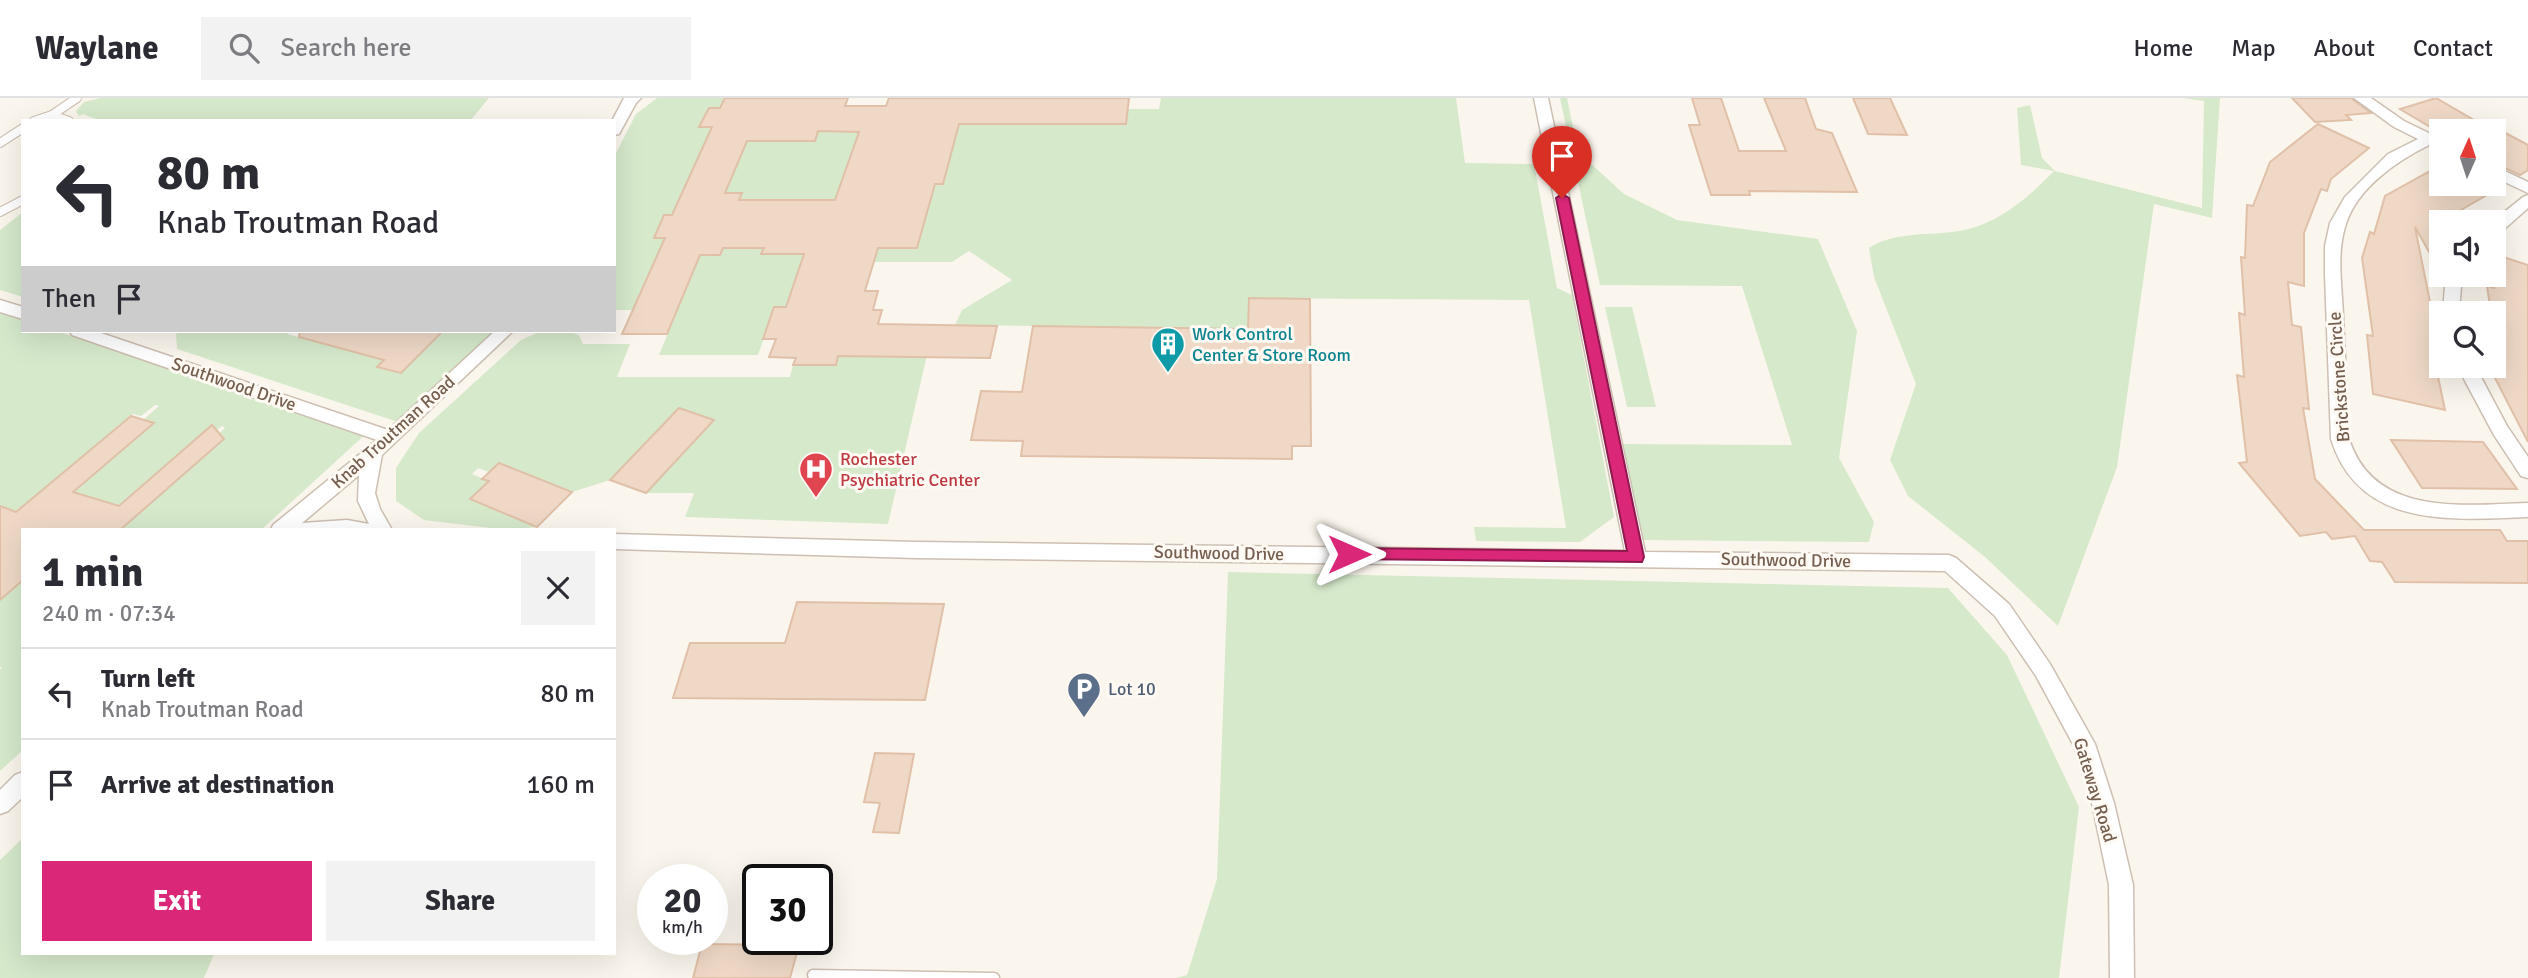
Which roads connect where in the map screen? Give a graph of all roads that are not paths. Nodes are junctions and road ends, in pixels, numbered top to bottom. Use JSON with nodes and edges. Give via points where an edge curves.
{"nodes":[{"id":1,"x":77,"y":98,"type":"edge"},
{"id":2,"x":634,"y":98,"type":"edge"},
{"id":3,"x":1542,"y":98,"type":"edge"},
{"id":4,"x":2361,"y":98,"type":"edge"},
{"id":5,"x":52,"y":115,"type":"junction"},
{"id":6,"x":40,"y":119,"type":"edge"},
{"id":7,"x":63,"y":119,"type":"edge"},
{"id":8,"x":616,"y":127,"type":"edge"},
{"id":9,"x":21,"y":129,"type":"edge"},
{"id":10,"x":2429,"y":139,"type":"edge"},
{"id":11,"x":0,"y":143,"type":"edge"},
{"id":12,"x":2429,"y":144,"type":"edge"},
{"id":13,"x":2506,"y":178,"type":"edge"},
{"id":14,"x":2528,"y":188,"type":"edge"},
{"id":15,"x":2528,"y":200,"type":"edge"},
{"id":16,"x":21,"y":201,"type":"edge"},
{"id":17,"x":0,"y":212,"type":"edge"},
{"id":18,"x":2506,"y":219,"type":"edge"},
{"id":19,"x":0,"y":306,"type":"edge"},
{"id":20,"x":21,"y":312,"type":"edge"},
{"id":21,"x":84,"y":333,"type":"edge"},
{"id":22,"x":503,"y":333,"type":"edge"},
{"id":23,"x":2472,"y":378,"type":"edge"},
{"id":24,"x":391,"y":438,"type":"junction"},
{"id":25,"x":374,"y":452,"type":"junction"},
{"id":26,"x":2528,"y":471,"type":"edge"},
{"id":27,"x":2528,"y":510,"type":"edge"},
{"id":28,"x":282,"y":528,"type":"edge"},
{"id":29,"x":332,"y":528,"type":"edge"},
{"id":30,"x":353,"y":528,"type":"edge"},
{"id":31,"x":381,"y":528,"type":"edge"},
{"id":32,"x":616,"y":541,"type":"edge"},
{"id":33,"x":1636,"y":557,"type":"junction"},
{"id":34,"x":1950,"y":563,"type":"joint"},
{"id":35,"x":21,"y":784,"type":"edge"},
{"id":36,"x":0,"y":804,"type":"edge"},
{"id":37,"x":813,"y":975,"type":"dead end"},
{"id":38,"x":994,"y":978,"type":"edge"},
{"id":39,"x":2122,"y":978,"type":"edge"}],
"edges":[{"from":1,"to":5,"type":"lane"},
{"from":2,"to":8,"type":"street"},
{"from":3,"to":33,"type":"street"},
{"from":4,"to":10,"type":"street","name":"Brickstone Circle"},
{"from":5,"to":6,"type":"lane"},
{"from":5,"to":7,"type":"lane"},
{"from":9,"to":11,"type":"lane"},
{"from":12,"to":27,"type":"street","name":"Brickstone Circle","via":[[2393,157],[2350,200],[2338,222],[2333,275],[2340,439],[2348,463],[2365,483],[2395,500],[2431,511]]},
{"from":13,"to":14,"type":"street"},
{"from":15,"to":18,"type":"street"},
{"from":16,"to":17,"type":"lane"},
{"from":19,"to":20,"type":"street"},
{"from":21,"to":24,"type":"street","name":"Southwood Drive"},
{"from":22,"to":24,"type":"street","name":"Knab Troutman Road"},
{"from":23,"to":26,"type":"street"},
{"from":24,"to":25,"type":"street","name":"Knab Troutman Road"},
{"from":25,"to":28,"type":"street","name":"Knab Troutman Road"},
{"from":25,"to":31,"type":"street","via":[[366,484],[367,509]]},
{"from":29,"to":30,"type":"street"},
{"from":32,"to":33,"type":"street","name":"Southwood Drive","via":[[916,550]]},
{"from":33,"to":34,"type":"street","name":"Southwood Drive"},
{"from":34,"to":39,"type":"street","name":"Gateway Road","via":[[2002,610],[2043,670],[2084,744],[2121,885]]},
{"from":35,"to":36,"type":"street"},
{"from":37,"to":38,"type":"lane"}]}
